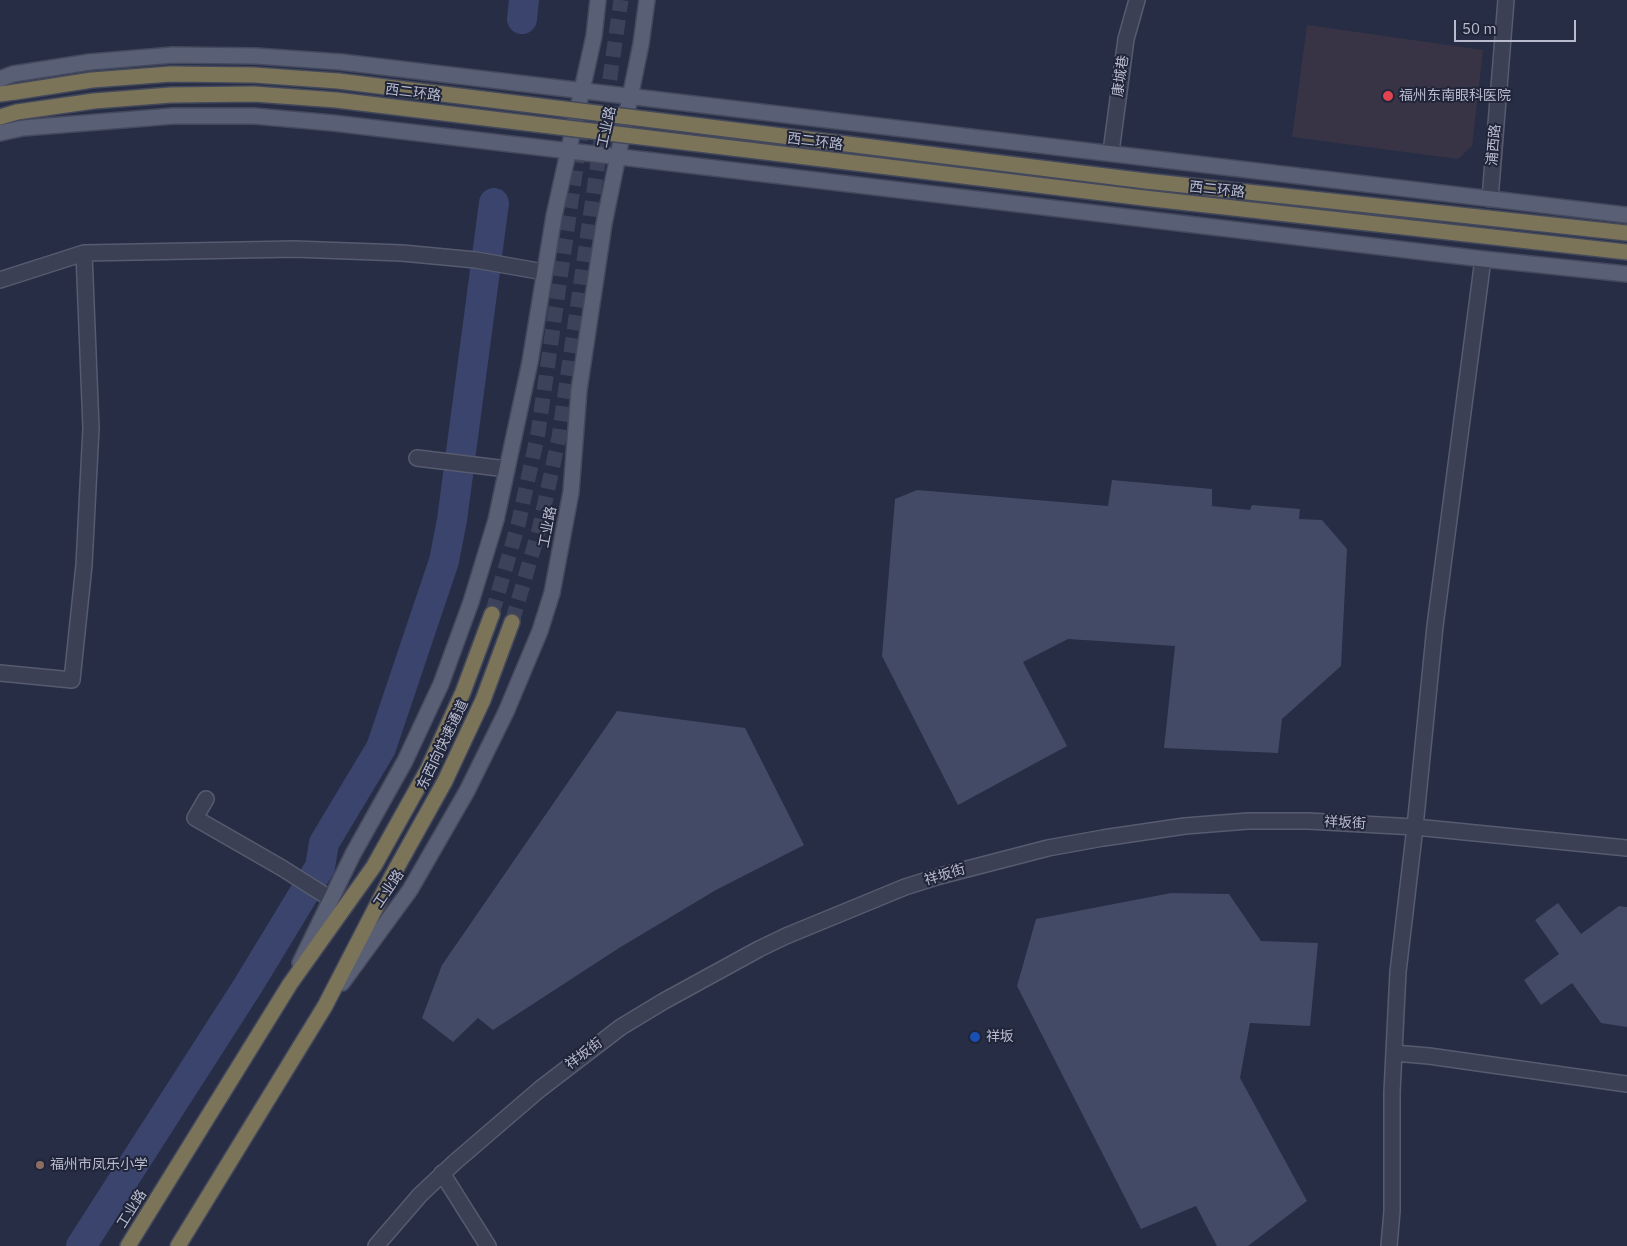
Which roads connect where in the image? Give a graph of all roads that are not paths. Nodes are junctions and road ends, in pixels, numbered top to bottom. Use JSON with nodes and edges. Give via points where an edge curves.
{"nodes":[{"id":1,"x":598,"y":0,"type":"edge"},
{"id":2,"x":647,"y":0,"type":"edge"},
{"id":3,"x":1137,"y":0,"type":"edge"},
{"id":4,"x":1506,"y":0,"type":"edge"},
{"id":5,"x":0,"y":78,"type":"edge"},
{"id":6,"x":581,"y":90,"type":"junction"},
{"id":7,"x":8,"y":93,"type":"edge"},
{"id":8,"x":630,"y":96,"type":"junction"},
{"id":9,"x":0,"y":116,"type":"edge"},
{"id":10,"x":0,"y":133,"type":"edge"},
{"id":11,"x":568,"y":150,"type":"junction"},
{"id":12,"x":1111,"y":152,"type":"junction"},
{"id":13,"x":618,"y":156,"type":"junction"},
{"id":14,"x":1490,"y":199,"type":"junction"},
{"id":15,"x":1627,"y":215,"type":"edge"},
{"id":16,"x":1627,"y":233,"type":"edge"},
{"id":17,"x":1627,"y":252,"type":"edge"},
{"id":18,"x":84,"y":253,"type":"junction"},
{"id":19,"x":1483,"y":259,"type":"junction"},
{"id":20,"x":544,"y":272,"type":"junction"},
{"id":21,"x":1627,"y":274,"type":"edge"},
{"id":22,"x":0,"y":280,"type":"edge"},
{"id":23,"x":417,"y":458,"type":"dead end"},
{"id":24,"x":507,"y":469,"type":"junction"},
{"id":25,"x":492,"y":614,"type":"tunnel mouth"},
{"id":26,"x":512,"y":622,"type":"tunnel mouth"},
{"id":27,"x":0,"y":673,"type":"edge"},
{"id":28,"x":206,"y":799,"type":"dead end"},
{"id":29,"x":1415,"y":827,"type":"junction"},
{"id":30,"x":1627,"y":848,"type":"edge"},
{"id":31,"x":374,"y":866,"type":"joint"},
{"id":32,"x":391,"y":878,"type":"joint"},
{"id":33,"x":331,"y":899,"type":"junction"},
{"id":34,"x":290,"y":984,"type":"junction"},
{"id":35,"x":325,"y":1006,"type":"junction"},
{"id":36,"x":1394,"y":1053,"type":"junction"},
{"id":37,"x":1627,"y":1084,"type":"edge"},
{"id":38,"x":442,"y":1174,"type":"junction"},
{"id":39,"x":1392,"y":1211,"type":"junction"},
{"id":40,"x":181,"y":1245,"type":"edge"},
{"id":41,"x":128,"y":1246,"type":"edge"},
{"id":42,"x":376,"y":1246,"type":"edge"},
{"id":43,"x":488,"y":1246,"type":"edge"},
{"id":44,"x":1389,"y":1246,"type":"edge"},
{"id":45,"x":1398,"y":1246,"type":"edge"}],
"edges":[{"from":1,"to":6,"type":"main road","name":"工业路","via":[[594,36]]},
{"from":2,"to":8,"type":"main road","name":"工业路"},
{"from":3,"to":12,"type":"street","name":"康城巷","via":[[1126,39]]},
{"from":4,"to":14,"type":"street","name":"浦西路"},
{"from":5,"to":6,"type":"main road","via":[[90,62],[173,55],[256,56],[341,62]]},
{"from":6,"to":8,"type":"main road"},
{"from":6,"to":11,"type":"main road","name":"工业路"},
{"from":7,"to":16,"type":"highway","name":"西二环路","bridge":true,"via":[[92,80],[171,74],[329,80],[1146,181]]},
{"from":8,"to":12,"type":"main road"},
{"from":8,"to":13,"type":"main road","name":"工业路"},
{"from":9,"to":17,"type":"highway","name":"西二环路","bridge":true,"via":[[94,101],[171,95],[254,94],[336,100],[1144,198]]},
{"from":10,"to":11,"type":"main road","via":[[23,128],[174,116],[254,116]]},
{"from":11,"to":13,"type":"main road"},
{"from":11,"to":20,"type":"main road","name":"工业路"},
{"from":12,"to":14,"type":"main road"},
{"from":13,"to":19,"type":"main road"},
{"from":13,"to":35,"type":"main road","name":"工业路","via":[[604,224],[579,390],[571,492],[552,593],[540,630],[506,712],[467,791],[410,890]]},
{"from":14,"to":15,"type":"main road"},
{"from":18,"to":20,"type":"street","via":[[294,249],[402,253],[476,260]]},
{"from":18,"to":22,"type":"street"},
{"from":18,"to":27,"type":"street","via":[[90,428],[84,565],[72,680]]},
{"from":19,"to":21,"type":"main road"},
{"from":19,"to":29,"type":"street","via":[[1435,626]]},
{"from":20,"to":24,"type":"main road","name":"工业路","via":[[530,362]]},
{"from":23,"to":24,"type":"street"},
{"from":24,"to":33,"type":"main road","name":"工业路","via":[[496,520],[441,684],[405,761]]},
{"from":25,"to":31,"type":"highway","name":"东西向快速通道","via":[[463,692],[427,771]]},
{"from":26,"to":32,"type":"highway","name":"东西向快速通道","via":[[483,700],[445,781]]},
{"from":28,"to":33,"type":"street","via":[[195,818]]},
{"from":29,"to":30,"type":"street","name":"祥坂街"},
{"from":29,"to":36,"type":"street","via":[[1398,972]]},
{"from":29,"to":38,"type":"street","name":"祥坂街","via":[[1278,821],[1185,826],[1048,848],[906,887],[786,936],[642,1014],[540,1088]]},
{"from":31,"to":34,"type":"highway","name":"工业路"},
{"from":32,"to":35,"type":"highway","name":"工业路"},
{"from":33,"to":34,"type":"main road","name":"工业路"},
{"from":34,"to":41,"type":"highway","name":"工业路"},
{"from":35,"to":40,"type":"highway","name":"工业路"},
{"from":36,"to":37,"type":"street"},
{"from":36,"to":39,"type":"street"},
{"from":38,"to":42,"type":"street","name":"祥坂街"},
{"from":38,"to":43,"type":"street"},
{"from":39,"to":44,"type":"street"},
{"from":39,"to":45,"type":"street"}]}
